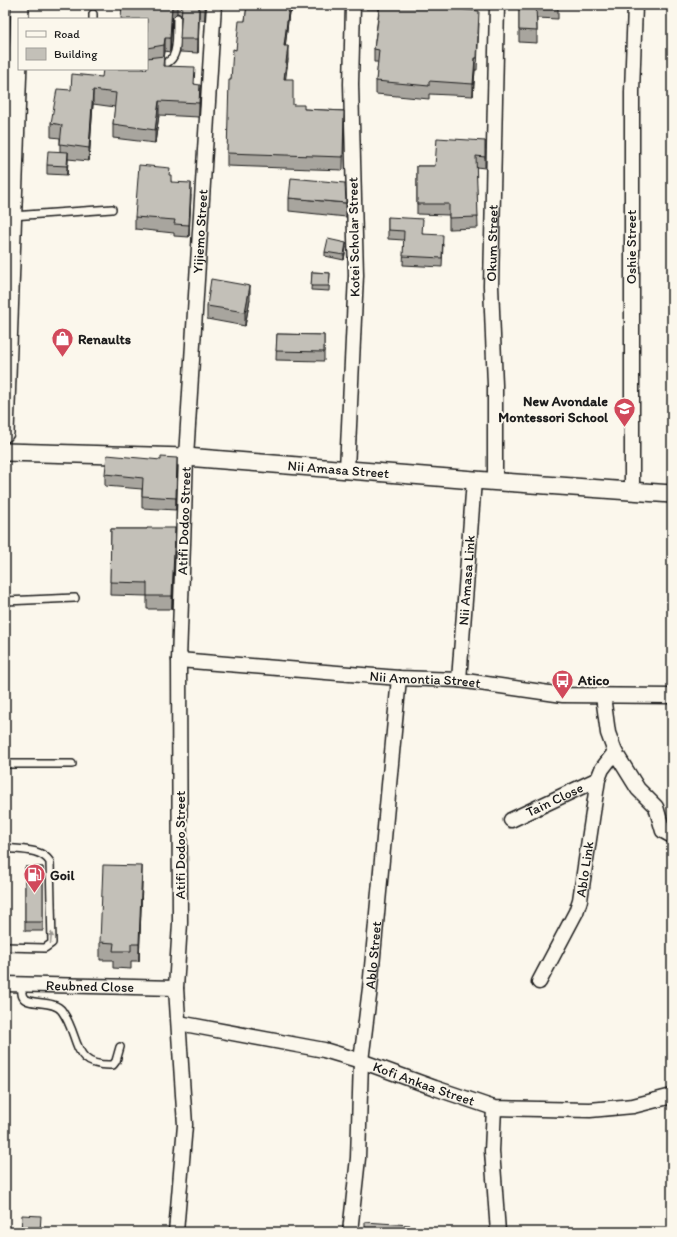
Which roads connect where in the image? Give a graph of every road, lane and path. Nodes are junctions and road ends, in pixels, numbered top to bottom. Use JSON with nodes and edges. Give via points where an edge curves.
{"nodes":[{"id":1,"x":20,"y":5,"type":"edge"},
{"id":2,"x":214,"y":5,"type":"edge"},
{"id":3,"x":353,"y":5,"type":"edge"},
{"id":4,"x":497,"y":5,"type":"edge"},
{"id":5,"x":635,"y":5,"type":"edge"},
{"id":6,"x":20,"y":18,"type":"edge"},
{"id":7,"x":177,"y":18,"type":"dead end"},
{"id":8,"x":18,"y":59,"type":"edge"},
{"id":9,"x":148,"y":66,"type":"edge"},
{"id":10,"x":112,"y":209,"type":"dead end"},
{"id":11,"x":12,"y":216,"type":"junction"},
{"id":12,"x":5,"y":433,"type":"edge"},
{"id":13,"x":5,"y":452,"type":"edge"},
{"id":14,"x":186,"y":457,"type":"junction"},
{"id":15,"x":347,"y":469,"type":"junction"},
{"id":16,"x":474,"y":480,"type":"junction"},
{"id":17,"x":495,"y":481,"type":"junction"},
{"id":18,"x":632,"y":490,"type":"junction"},
{"id":19,"x":672,"y":494,"type":"edge"},
{"id":20,"x":74,"y":598,"type":"dead end"},
{"id":21,"x":5,"y":601,"type":"edge"},
{"id":22,"x":179,"y":660,"type":"junction"},
{"id":23,"x":399,"y":678,"type":"junction"},
{"id":24,"x":459,"y":680,"type":"junction"},
{"id":25,"x":603,"y":696,"type":"junction"},
{"id":26,"x":672,"y":696,"type":"edge"},
{"id":27,"x":615,"y":752,"type":"junction"},
{"id":28,"x":5,"y":764,"type":"edge"},
{"id":29,"x":72,"y":764,"type":"dead end"},
{"id":30,"x":598,"y":779,"type":"junction"},
{"id":31,"x":511,"y":820,"type":"dead end"},
{"id":32,"x":672,"y":836,"type":"edge"},
{"id":33,"x":5,"y":848,"type":"edge"},
{"id":34,"x":5,"y":947,"type":"edge"},
{"id":35,"x":539,"y":982,"type":"dead end"},
{"id":36,"x":5,"y":984,"type":"edge"},
{"id":37,"x":22,"y":985,"type":"junction"},
{"id":38,"x":176,"y":988,"type":"junction"},
{"id":39,"x":179,"y":1023,"type":"junction"},
{"id":40,"x":120,"y":1047,"type":"dead end"},
{"id":41,"x":361,"y":1061,"type":"junction"},
{"id":42,"x":672,"y":1096,"type":"edge"},
{"id":43,"x":494,"y":1108,"type":"junction"},
{"id":44,"x":176,"y":1232,"type":"edge"},
{"id":45,"x":350,"y":1232,"type":"edge"},
{"id":46,"x":498,"y":1232,"type":"edge"}],
"edges":[{"from":1,"to":6,"type":"street"},
{"from":2,"to":14,"type":"street","name":"Yijiemo Street"},
{"from":3,"to":15,"type":"street","name":"Kotei Scholar Street","via":[[351,84],[356,275]]},
{"from":4,"to":17,"type":"street","name":"Okum Street","via":[[491,286]]},
{"from":5,"to":18,"type":"street","name":"Oshie Street","via":[[632,92]]},
{"from":7,"to":9,"type":"lane","via":[[175,54],[169,62],[160,66]]},
{"from":8,"to":11,"type":"street"},
{"from":10,"to":11,"type":"lane"},
{"from":11,"to":12,"type":"street"},
{"from":13,"to":14,"type":"street","name":"Nii Amasa Street"},
{"from":14,"to":15,"type":"street","name":"Nii Amasa Street"},
{"from":14,"to":22,"type":"street","name":"Atifi Dodoo Street"},
{"from":15,"to":16,"type":"street","name":"Nii Amasa Street"},
{"from":16,"to":17,"type":"street","name":"Nii Amasa Street"},
{"from":16,"to":24,"type":"street","name":"Nii Amasa Link"},
{"from":17,"to":18,"type":"street","name":"Nii Amasa Street"},
{"from":18,"to":19,"type":"street","name":"Nii Amasa Street"},
{"from":20,"to":21,"type":"lane"},
{"from":22,"to":23,"type":"street","name":"Nii Amontia Street"},
{"from":22,"to":38,"type":"street","name":"Atifi Dodoo Street","via":[[180,923]]},
{"from":23,"to":24,"type":"street","name":"Nii Amontia Street"},
{"from":23,"to":41,"type":"street","name":"Ablo Street"},
{"from":24,"to":25,"type":"street","name":"Nii Amontia Street","via":[[563,695]]},
{"from":25,"to":26,"type":"street","name":"Nii Amontia Street"},
{"from":25,"to":27,"type":"street","via":[[608,733]]},
{"from":27,"to":30,"type":"street","name":"Ablo Link"},
{"from":27,"to":32,"type":"street","via":[[638,789],[656,807],[661,829]]},
{"from":28,"to":29,"type":"lane"},
{"from":30,"to":31,"type":"street","name":"Tain Close"},
{"from":30,"to":35,"type":"street","name":"Ablo Link","via":[[578,906]]},
{"from":34,"to":33,"type":"lane","one_way":true,"via":[[45,948],[52,943],[50,862],[46,856],[38,852]]},
{"from":36,"to":37,"type":"street","name":"Reubned Close"},
{"from":37,"to":38,"type":"street","name":"Reubned Close"},
{"from":37,"to":40,"type":"lane","via":[[22,996],[27,1000],[55,1005],[62,1010],[82,1054],[88,1061],[98,1066],[113,1065]]},
{"from":38,"to":39,"type":"street","name":"Atifi Dodoo Street"},
{"from":39,"to":41,"type":"street","name":"Kofi Ankaa Street","via":[[324,1050]]},
{"from":39,"to":44,"type":"street","name":"Atifi Dodoo Street","via":[[185,1125]]},
{"from":41,"to":43,"type":"street","name":"Kofi Ankaa Street"},
{"from":41,"to":45,"type":"street","name":"Ablo Street","via":[[358,1158]]},
{"from":42,"to":43,"type":"street","name":"Kofi Ankaa Street","via":[[633,1106],[590,1110]]},
{"from":43,"to":46,"type":"street","via":[[492,1151]]}]}
